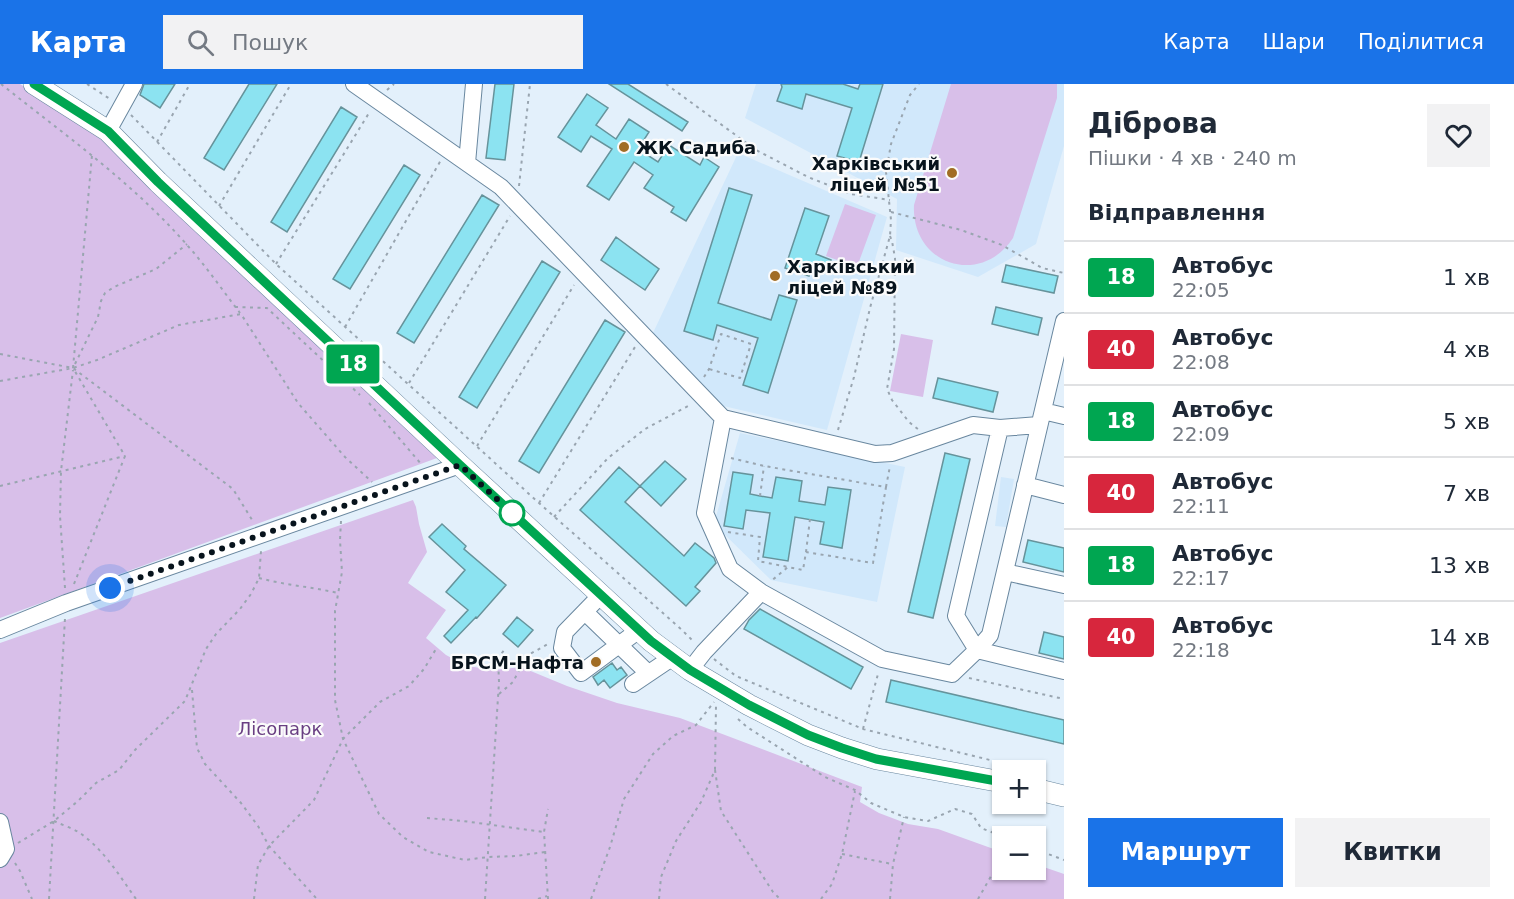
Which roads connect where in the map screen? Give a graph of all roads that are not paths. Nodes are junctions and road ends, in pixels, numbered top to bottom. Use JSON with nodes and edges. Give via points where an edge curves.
{"nodes":[{"id":1,"x":34,"y":84,"type":"edge"},
{"id":2,"x":134,"y":84,"type":"edge"},
{"id":3,"x":354,"y":84,"type":"edge"},
{"id":4,"x":474,"y":84,"type":"edge"},
{"id":5,"x":108,"y":131,"type":"junction"},
{"id":6,"x":467,"y":163,"type":"junction"},
{"id":7,"x":1063,"y":326,"type":"edge"},
{"id":8,"x":1064,"y":416,"type":"edge"},
{"id":9,"x":723,"y":418,"type":"junction"},
{"id":10,"x":1041,"y":418,"type":"junction"},
{"id":11,"x":1000,"y":428,"type":"junction"},
{"id":12,"x":460,"y":465,"type":"junction"},
{"id":13,"x":1025,"y":485,"type":"junction"},
{"id":14,"x":1064,"y":495,"type":"edge"},
{"id":15,"x":1005,"y":572,"type":"junction"},
{"id":16,"x":1064,"y":585,"type":"edge"},
{"id":17,"x":761,"y":592,"type":"junction"},
{"id":18,"x":601,"y":595,"type":"junction"},
{"id":19,"x":585,"y":612,"type":"junction"},
{"id":20,"x":0,"y":630,"type":"edge"},
{"id":21,"x":639,"y":630,"type":"junction"},
{"id":22,"x":619,"y":644,"type":"junction"},
{"id":23,"x":977,"y":650,"type":"junction"},
{"id":24,"x":673,"y":657,"type":"junction"},
{"id":25,"x":690,"y":670,"type":"junction"},
{"id":26,"x":1064,"y":671,"type":"edge"},
{"id":27,"x":648,"y":673,"type":"junction"},
{"id":28,"x":633,"y":684,"type":"dead end"},
{"id":29,"x":992,"y":780,"type":"edge"},
{"id":30,"x":1046,"y":792,"type":"edge"},
{"id":31,"x":1064,"y":796,"type":"edge"},
{"id":32,"x":0,"y":822,"type":"edge"},
{"id":33,"x":3,"y":854,"type":"edge"}],
"edges":[{"from":1,"to":5,"type":"main road"},
{"from":2,"to":5,"type":"lane"},
{"from":3,"to":6,"type":"lane"},
{"from":4,"to":6,"type":"lane"},
{"from":5,"to":12,"type":"main road"},
{"from":6,"to":9,"type":"lane","via":[[501,187]]},
{"from":7,"to":10,"type":"lane"},
{"from":8,"to":10,"type":"lane"},
{"from":9,"to":11,"type":"lane","via":[[875,454],[892,453],[973,425]]},
{"from":9,"to":17,"type":"lane","via":[[705,513],[730,569]]},
{"from":10,"to":11,"type":"lane"},
{"from":10,"to":13,"type":"lane"},
{"from":11,"to":23,"type":"lane","via":[[956,616]]},
{"from":12,"to":18,"type":"main road"},
{"from":12,"to":20,"type":"lane","via":[[66,603]]},
{"from":13,"to":14,"type":"lane"},
{"from":13,"to":15,"type":"lane"},
{"from":15,"to":16,"type":"lane"},
{"from":15,"to":23,"type":"lane","via":[[990,634]]},
{"from":17,"to":23,"type":"lane","via":[[882,659],[952,674]]},
{"from":17,"to":25,"type":"lane"},
{"from":18,"to":19,"type":"lane"},
{"from":18,"to":21,"type":"main road"},
{"from":19,"to":22,"type":"lane"},
{"from":19,"to":22,"type":"lane","via":[[565,632],[562,648],[581,673]]},
{"from":21,"to":22,"type":"lane"},
{"from":21,"to":24,"type":"main road"},
{"from":22,"to":27,"type":"lane"},
{"from":23,"to":26,"type":"lane"},
{"from":24,"to":25,"type":"main road"},
{"from":24,"to":27,"type":"lane"},
{"from":25,"to":29,"type":"main road","via":[[749,705],[842,748],[876,759]]},
{"from":27,"to":28,"type":"lane"},
{"from":30,"to":31,"type":"main road"},
{"from":32,"to":33,"type":"lane"}]}
